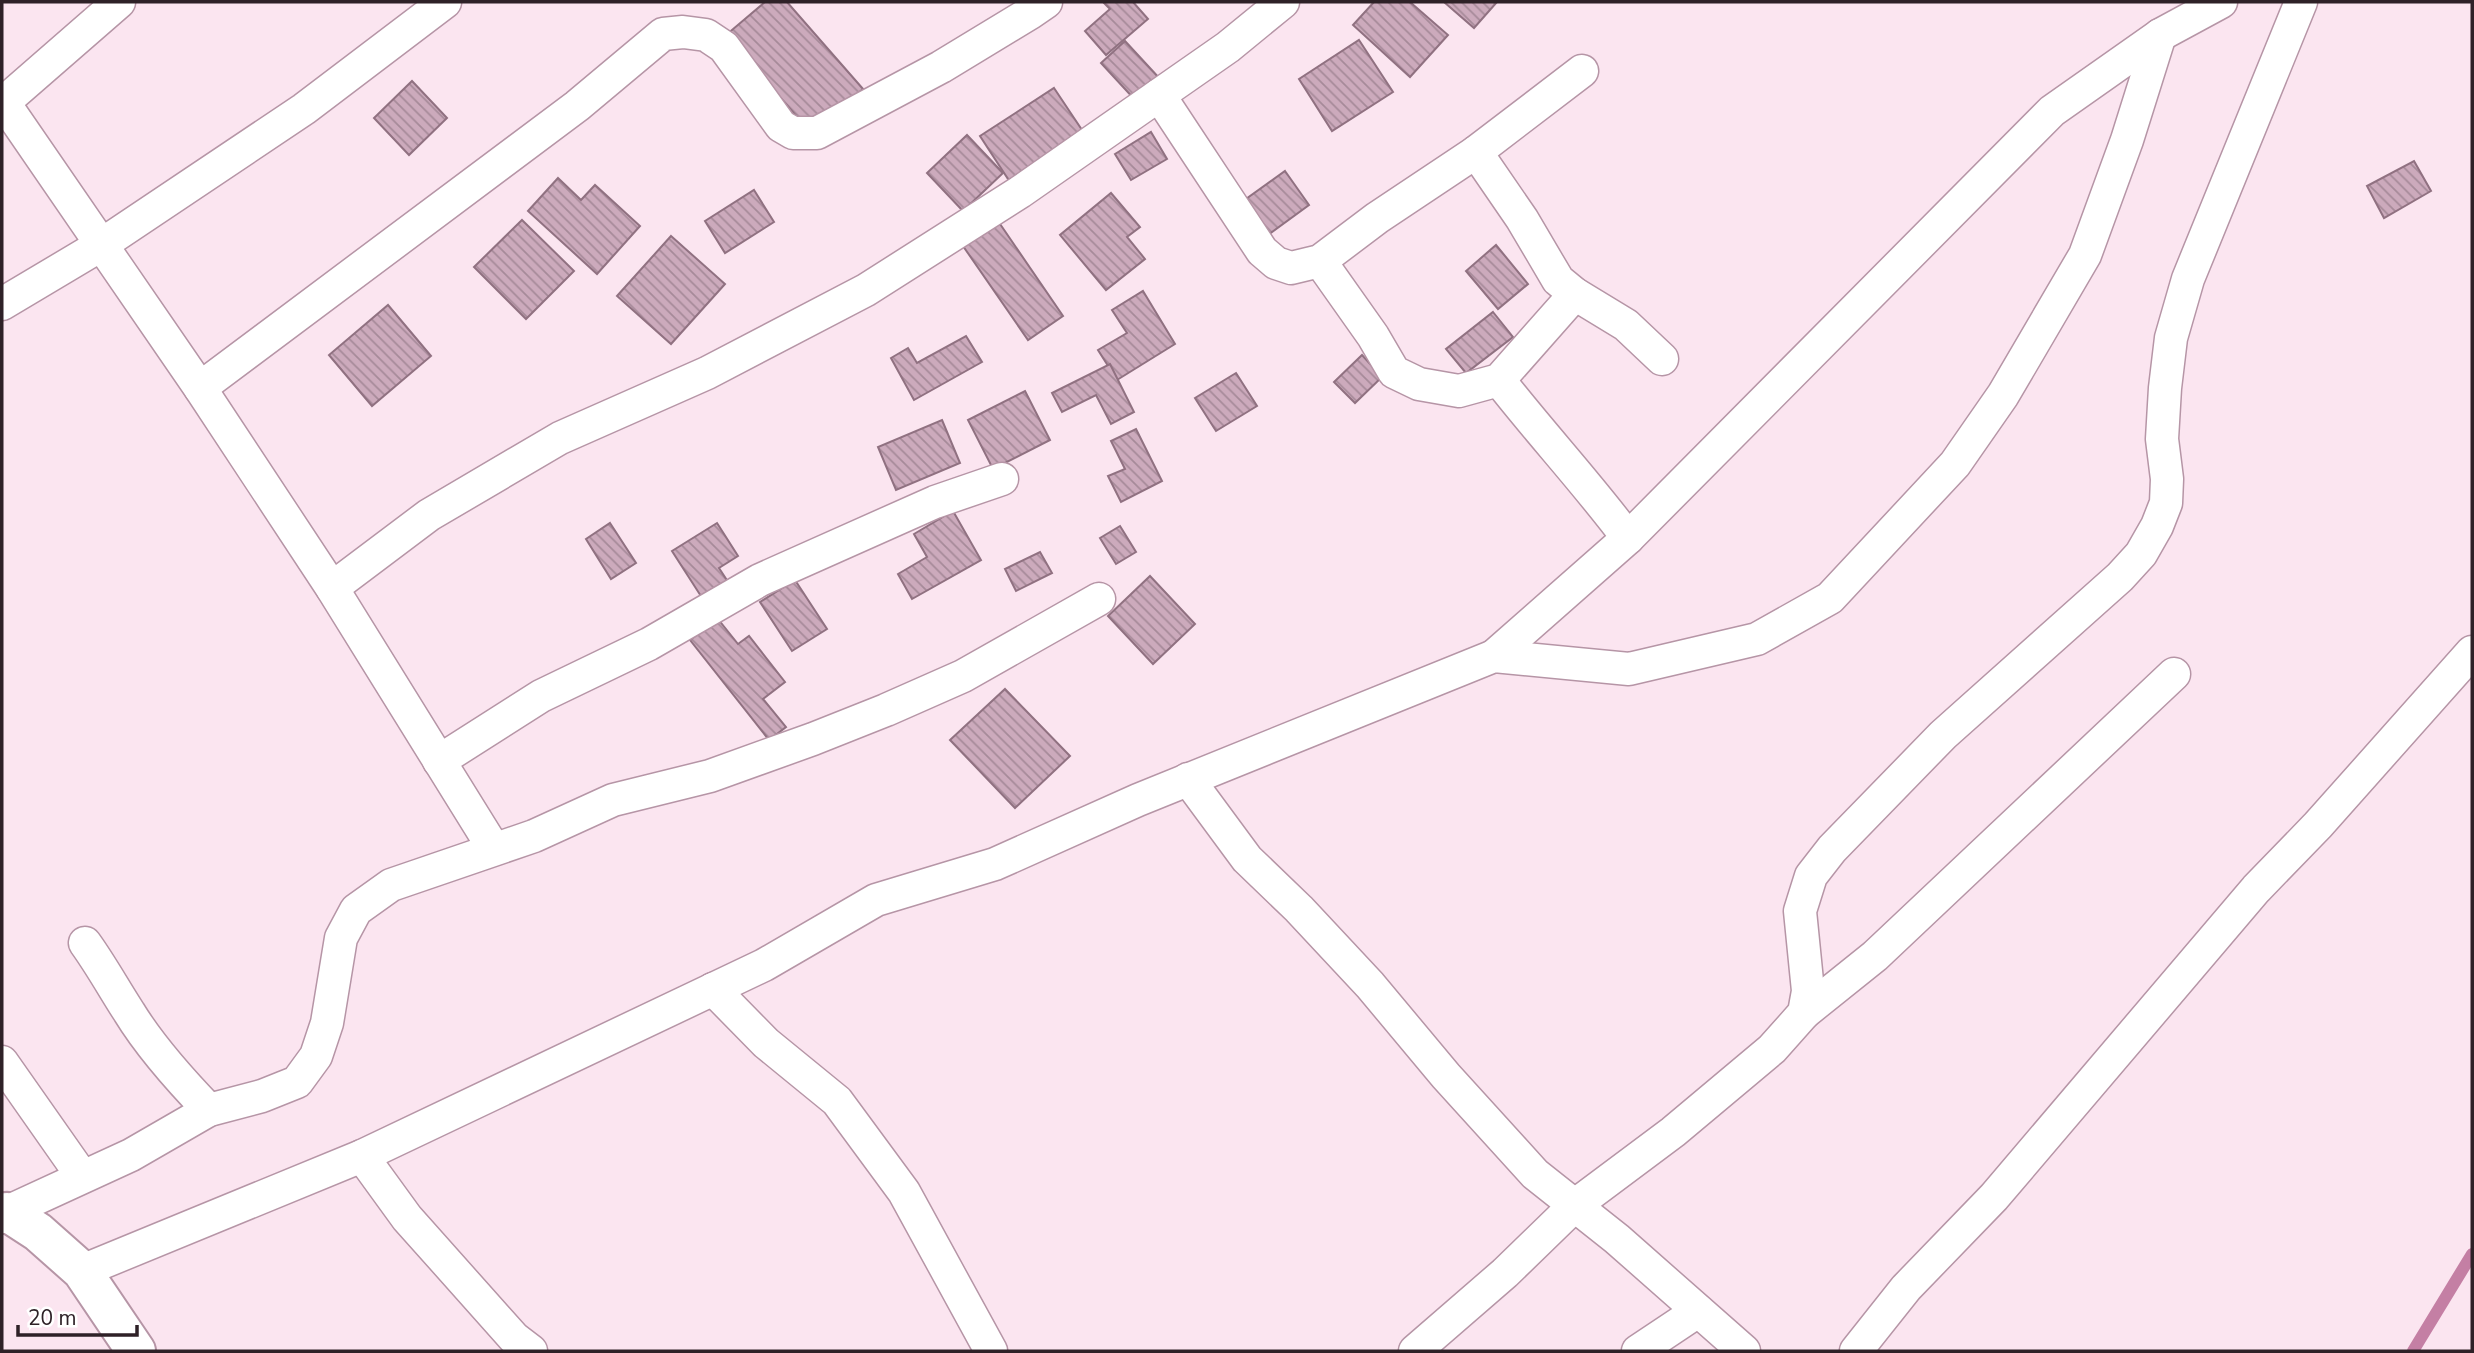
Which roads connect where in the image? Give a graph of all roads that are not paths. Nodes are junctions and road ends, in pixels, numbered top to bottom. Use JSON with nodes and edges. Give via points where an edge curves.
{"nodes":[{"id":1,"x":119,"y":2,"type":"edge"},
{"id":2,"x":445,"y":2,"type":"edge"},
{"id":3,"x":1046,"y":2,"type":"edge"},
{"id":4,"x":1283,"y":2,"type":"edge"},
{"id":5,"x":2221,"y":2,"type":"edge"},
{"id":6,"x":2301,"y":2,"type":"edge"},
{"id":7,"x":2160,"y":35,"type":"junction"},
{"id":8,"x":1582,"y":71,"type":"dead end"},
{"id":9,"x":1159,"y":95,"type":"junction"},
{"id":10,"x":3,"y":102,"type":"edge"},
{"id":11,"x":1476,"y":152,"type":"junction"},
{"id":12,"x":101,"y":245,"type":"junction"},
{"id":13,"x":1320,"y":261,"type":"junction"},
{"id":14,"x":1575,"y":294,"type":"junction"},
{"id":15,"x":2,"y":304,"type":"edge"},
{"id":16,"x":1662,"y":359,"type":"dead end"},
{"id":17,"x":1499,"y":380,"type":"junction"},
{"id":18,"x":200,"y":388,"type":"junction"},
{"id":19,"x":1002,"y":479,"type":"dead end"},
{"id":20,"x":1628,"y":538,"type":"junction"},
{"id":21,"x":332,"y":588,"type":"junction"},
{"id":22,"x":1099,"y":598,"type":"dead end"},
{"id":23,"x":2472,"y":652,"type":"edge"},
{"id":24,"x":1494,"y":656,"type":"junction"},
{"id":25,"x":2174,"y":674,"type":"dead end"},
{"id":26,"x":439,"y":761,"type":"junction"},
{"id":27,"x":1188,"y":779,"type":"junction"},
{"id":28,"x":494,"y":849,"type":"junction"},
{"id":29,"x":85,"y":943,"type":"dead end"},
{"id":30,"x":713,"y":989,"type":"junction"},
{"id":31,"x":1804,"y":1013,"type":"junction"},
{"id":32,"x":2,"y":1062,"type":"edge"},
{"id":33,"x":209,"y":1110,"type":"junction"},
{"id":34,"x":362,"y":1156,"type":"junction"},
{"id":35,"x":82,"y":1176,"type":"junction"},
{"id":36,"x":1574,"y":1206,"type":"junction"},
{"id":37,"x":4,"y":1213,"type":"edge"},
{"id":38,"x":82,"y":1271,"type":"junction"},
{"id":39,"x":1698,"y":1311,"type":"junction"},
{"id":40,"x":136,"y":1351,"type":"edge"},
{"id":41,"x":531,"y":1351,"type":"edge"},
{"id":42,"x":991,"y":1351,"type":"edge"},
{"id":43,"x":1415,"y":1351,"type":"edge"},
{"id":44,"x":1638,"y":1351,"type":"edge"},
{"id":45,"x":1744,"y":1351,"type":"edge"},
{"id":46,"x":1856,"y":1351,"type":"edge"}],
"edges":[{"from":1,"to":10,"type":"street"},
{"from":2,"to":12,"type":"street","via":[[304,109]]},
{"from":3,"to":18,"type":"street","via":[[940,67],[817,133],[793,133],[781,126],[724,47],[706,34],[663,34],[576,106]]},
{"from":4,"to":9,"type":"street"},
{"from":5,"to":7,"type":"street"},
{"from":6,"to":31,"type":"street","via":[[2188,279],[2171,338],[2162,439],[2166,503],[2157,526],[2120,577],[1943,735],[1811,876],[1800,911],[1808,991]]},
{"from":7,"to":20,"type":"street","via":[[2052,111]]},
{"from":7,"to":24,"type":"street","via":[[2085,255],[2058,302],[1955,464],[1830,598],[1757,639],[1629,669]]},
{"from":8,"to":11,"type":"street"},
{"from":9,"to":13,"type":"street","via":[[1262,251],[1291,268]]},
{"from":9,"to":21,"type":"street","via":[[1020,192],[866,290],[707,373],[560,438],[429,515]]},
{"from":10,"to":12,"type":"street"},
{"from":11,"to":13,"type":"street"},
{"from":11,"to":14,"type":"street","via":[[1558,280]]},
{"from":12,"to":15,"type":"street"},
{"from":12,"to":18,"type":"street"},
{"from":13,"to":17,"type":"street","via":[[1394,372],[1419,384],[1459,391]]},
{"from":14,"to":16,"type":"street","via":[[1626,325]]},
{"from":14,"to":17,"type":"street"},
{"from":17,"to":20,"type":"street"},
{"from":18,"to":21,"type":"street"},
{"from":19,"to":26,"type":"street","via":[[935,502],[760,580],[649,644],[541,696]]},
{"from":20,"to":24,"type":"street"},
{"from":21,"to":26,"type":"street"},
{"from":22,"to":28,"type":"street","via":[[963,676],[887,710],[710,776],[613,800]]},
{"from":23,"to":46,"type":"street","via":[[2256,889],[1994,1197],[1906,1288]]},
{"from":24,"to":27,"type":"street"},
{"from":25,"to":31,"type":"street","via":[[1875,956]]},
{"from":26,"to":28,"type":"street"},
{"from":27,"to":30,"type":"street","via":[[995,864],[876,900]]},
{"from":27,"to":36,"type":"street","via":[[1247,859],[1370,985],[1535,1174]]},
{"from":28,"to":33,"type":"street","via":[[391,885],[356,910],[341,938],[317,1056],[297,1083]]},
{"from":29,"to":33,"type":"street","via":[[130,1014]]},
{"from":30,"to":34,"type":"street"},
{"from":30,"to":42,"type":"street","via":[[766,1042],[837,1101],[904,1192]]},
{"from":31,"to":36,"type":"street","via":[[1772,1049],[1673,1132]]},
{"from":32,"to":35,"type":"street"},
{"from":33,"to":35,"type":"street","via":[[131,1155]]},
{"from":34,"to":38,"type":"street"},
{"from":34,"to":41,"type":"street","via":[[407,1218],[514,1338]]},
{"from":35,"to":37,"type":"street"},
{"from":36,"to":39,"type":"street"},
{"from":36,"to":43,"type":"street"},
{"from":37,"to":38,"type":"street","via":[[38,1232]]},
{"from":38,"to":40,"type":"street"},
{"from":39,"to":44,"type":"street"},
{"from":39,"to":45,"type":"street"}]}
